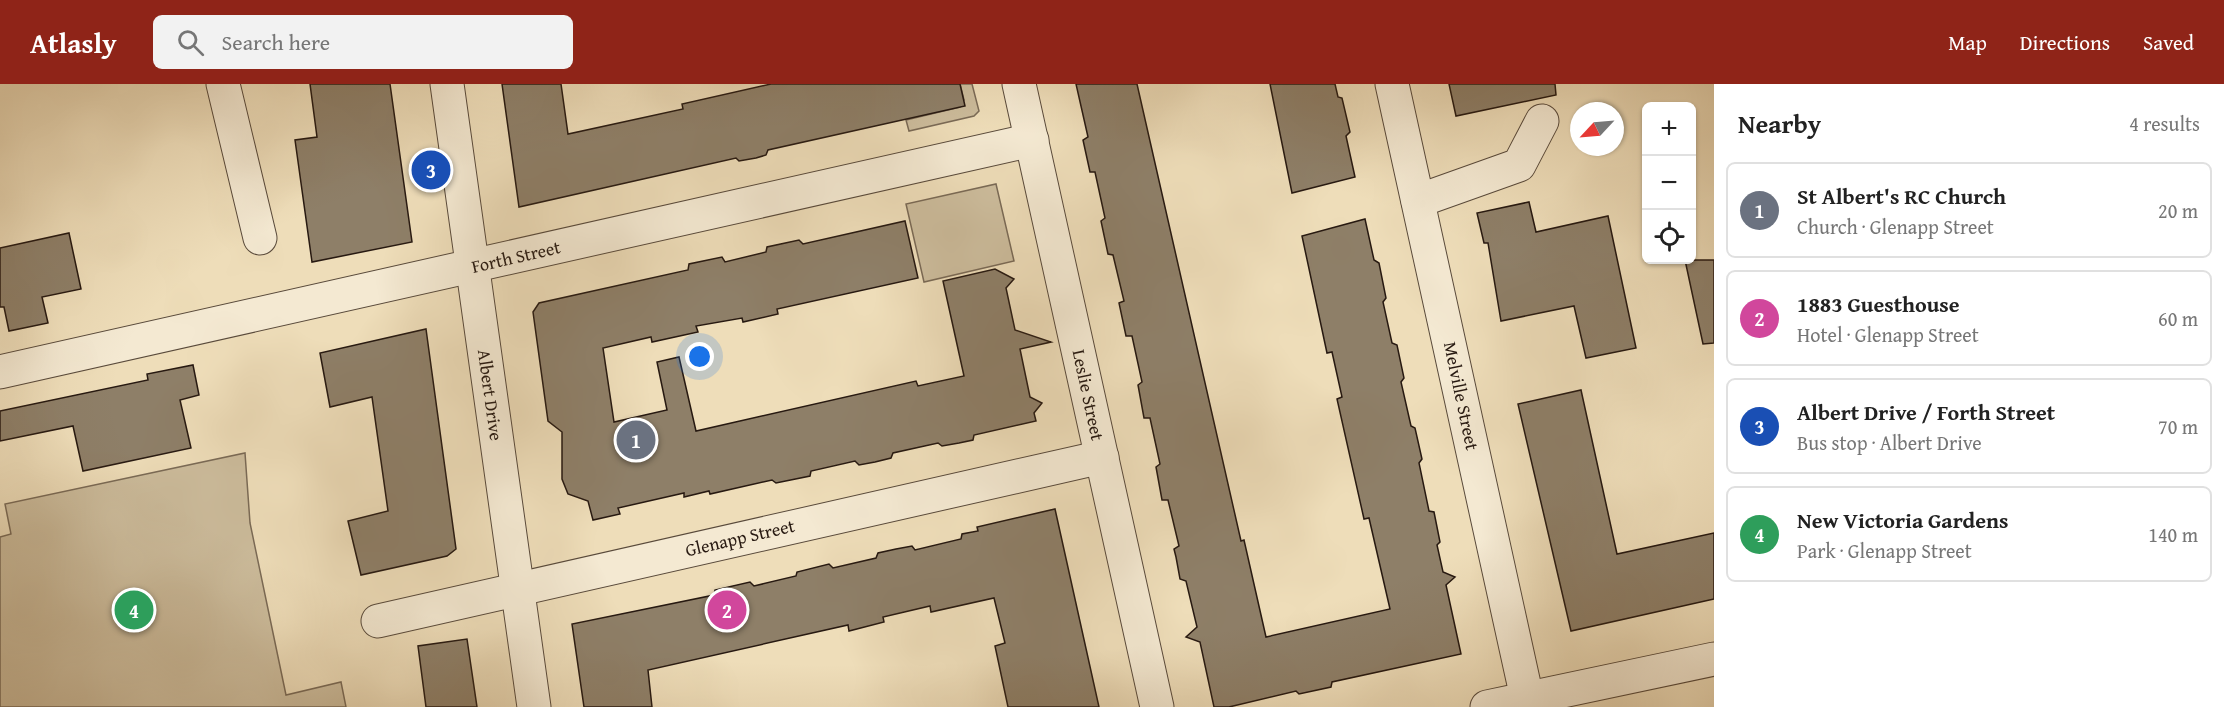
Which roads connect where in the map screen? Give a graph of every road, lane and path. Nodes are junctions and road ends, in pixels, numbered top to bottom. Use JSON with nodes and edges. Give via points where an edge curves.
{"nodes":[{"id":1,"x":223,"y":84,"type":"edge"},
{"id":2,"x":447,"y":84,"type":"edge"},
{"id":3,"x":1019,"y":84,"type":"edge"},
{"id":4,"x":1392,"y":84,"type":"edge"},
{"id":5,"x":1542,"y":121,"type":"dead end"},
{"id":6,"x":1032,"y":140,"type":"junction"},
{"id":7,"x":1418,"y":201,"type":"junction"},
{"id":8,"x":260,"y":238,"type":"dead end"},
{"id":9,"x":472,"y":267,"type":"junction"},
{"id":10,"x":0,"y":372,"type":"edge"},
{"id":11,"x":1102,"y":457,"type":"junction"},
{"id":12,"x":518,"y":588,"type":"junction"},
{"id":13,"x":378,"y":621,"type":"dead end"},
{"id":14,"x":1714,"y":659,"type":"edge"},
{"id":15,"x":1528,"y":703,"type":"edge"},
{"id":16,"x":534,"y":707,"type":"edge"},
{"id":17,"x":1157,"y":707,"type":"edge"},
{"id":18,"x":1487,"y":707,"type":"edge"}],
"edges":[{"from":1,"to":8,"type":"street"},
{"from":2,"to":9,"type":"street","name":"Albert Drive"},
{"from":3,"to":6,"type":"street","name":"Leslie Street"},
{"from":4,"to":7,"type":"street","name":"Melville Street"},
{"from":5,"to":7,"type":"street","via":[[1519,165]]},
{"from":6,"to":9,"type":"street","name":"Forth Street"},
{"from":6,"to":11,"type":"street","name":"Leslie Street"},
{"from":7,"to":15,"type":"street","name":"Melville Street"},
{"from":9,"to":10,"type":"street","name":"Forth Street"},
{"from":9,"to":12,"type":"street","name":"Albert Drive"},
{"from":11,"to":12,"type":"street","name":"Glenapp Street"},
{"from":11,"to":17,"type":"street","name":"Leslie Street"},
{"from":12,"to":13,"type":"street","name":"Glenapp Street"},
{"from":12,"to":16,"type":"street","name":"Albert Drive"},
{"from":14,"to":15,"type":"street"},
{"from":15,"to":18,"type":"street"}]}
